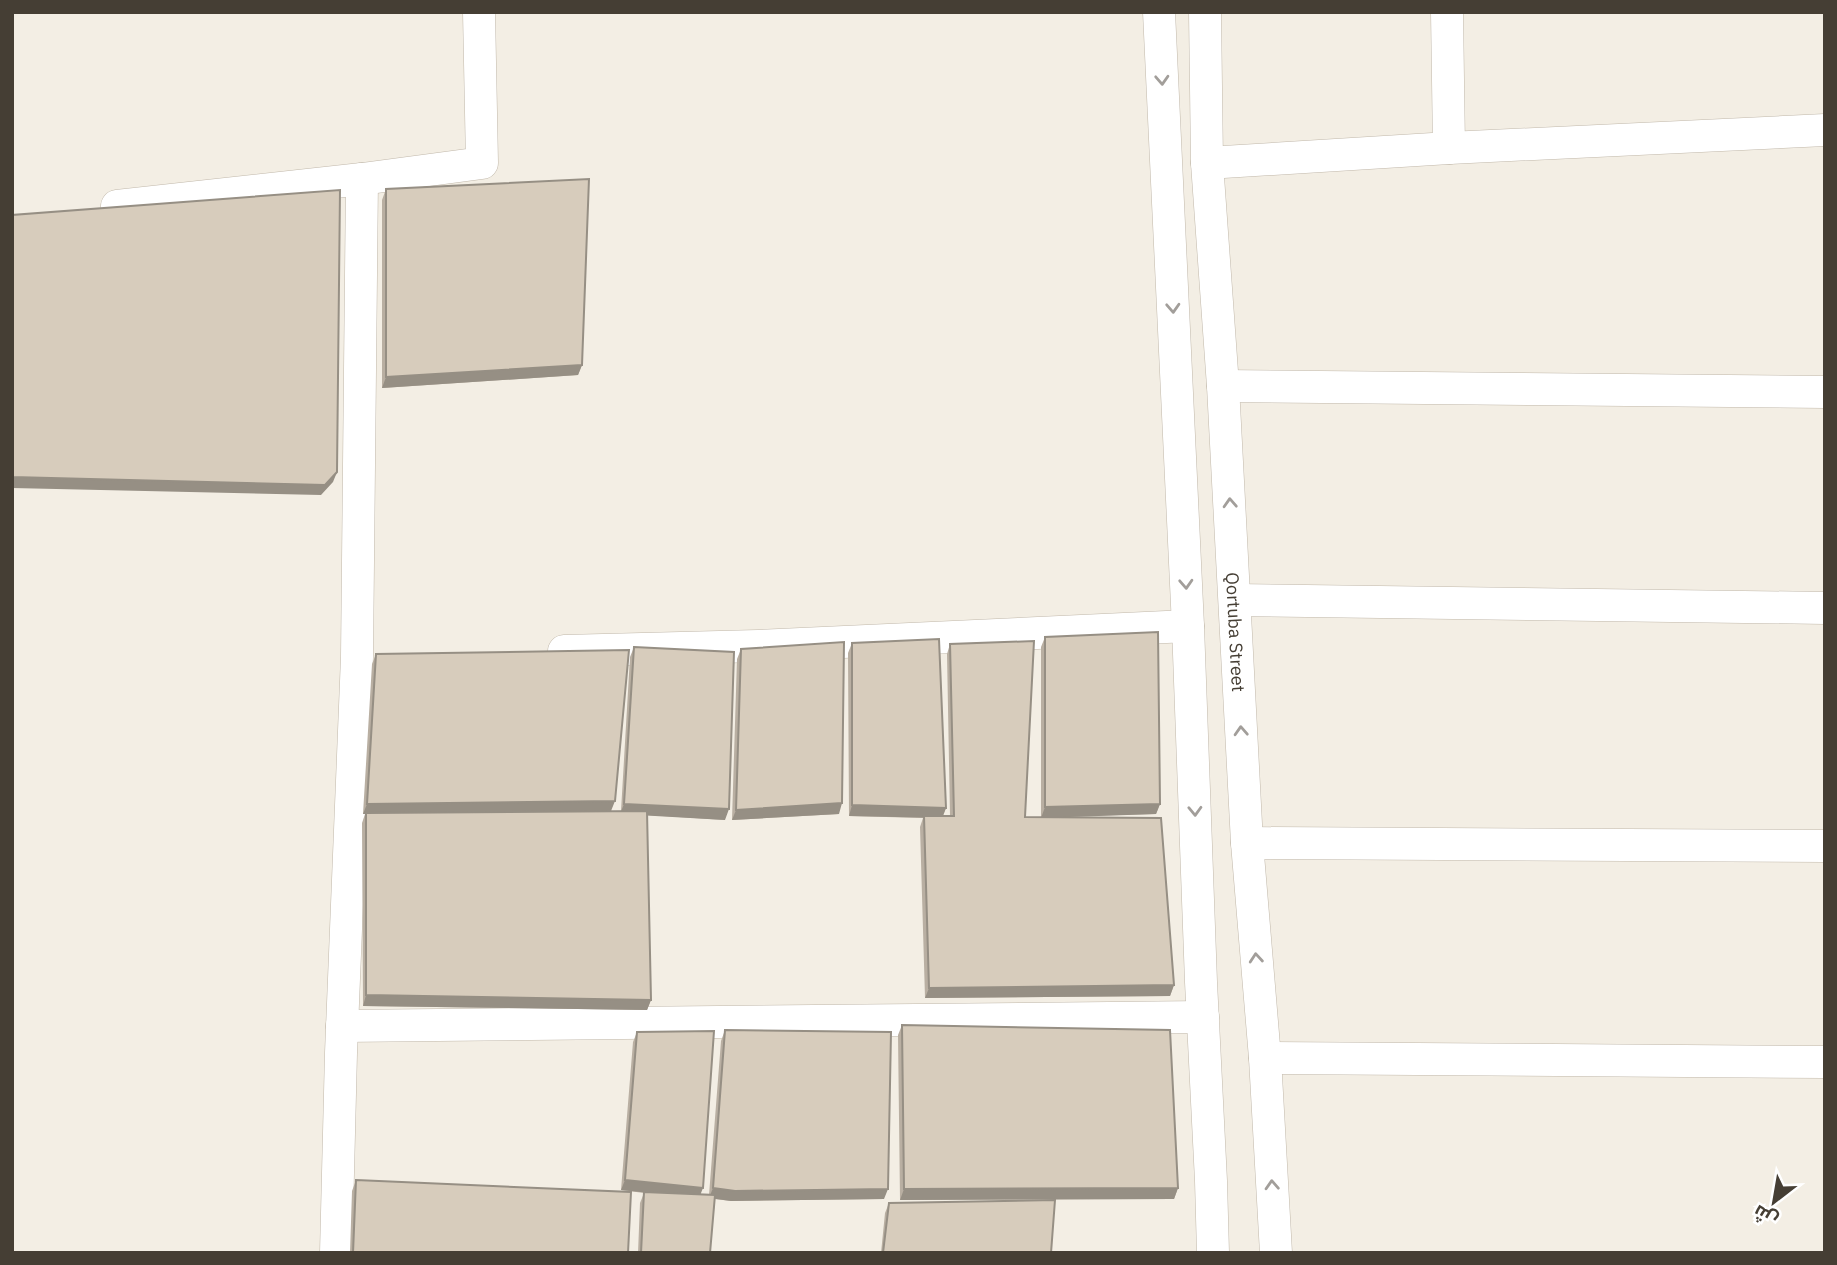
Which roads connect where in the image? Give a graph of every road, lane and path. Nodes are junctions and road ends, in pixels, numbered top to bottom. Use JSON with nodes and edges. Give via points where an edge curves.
{"nodes":[{"id":1,"x":480,"y":12,"type":"edge"},
{"id":2,"x":1159,"y":12,"type":"edge"},
{"id":3,"x":1205,"y":12,"type":"edge"},
{"id":4,"x":1447,"y":12,"type":"edge"},
{"id":5,"x":1825,"y":130,"type":"edge"},
{"id":6,"x":1449,"y":148,"type":"junction"},
{"id":7,"x":1208,"y":163,"type":"junction"},
{"id":8,"x":362,"y":179,"type":"junction"},
{"id":9,"x":117,"y":206,"type":"edge"},
{"id":10,"x":1223,"y":386,"type":"junction"},
{"id":11,"x":1825,"y":393,"type":"edge"},
{"id":12,"x":1235,"y":600,"type":"junction"},
{"id":13,"x":1825,"y":608,"type":"edge"},
{"id":14,"x":1188,"y":626,"type":"junction"},
{"id":15,"x":537,"y":652,"type":"edge"},
{"id":16,"x":1247,"y":843,"type":"junction"},
{"id":17,"x":1825,"y":846,"type":"edge"},
{"id":18,"x":1203,"y":1017,"type":"junction"},
{"id":19,"x":342,"y":1026,"type":"junction"},
{"id":20,"x":1265,"y":1058,"type":"junction"},
{"id":21,"x":1825,"y":1062,"type":"edge"},
{"id":22,"x":336,"y":1253,"type":"edge"},
{"id":23,"x":1213,"y":1253,"type":"edge"},
{"id":24,"x":1276,"y":1253,"type":"edge"}],
"edges":[{"from":1,"to":8,"type":"street","via":[[482,163]]},
{"from":2,"to":14,"type":"street","one_way":true},
{"from":3,"to":7,"type":"street","name":"Qortuba Street"},
{"from":4,"to":6,"type":"street"},
{"from":5,"to":6,"type":"street"},
{"from":6,"to":7,"type":"street"},
{"from":7,"to":10,"type":"street","name":"Qortuba Street"},
{"from":8,"to":9,"type":"street"},
{"from":8,"to":19,"type":"street","via":[[371,657]]},
{"from":10,"to":11,"type":"street"},
{"from":12,"to":10,"type":"street","name":"Qortuba Street","one_way":true},
{"from":12,"to":13,"type":"street"},
{"from":16,"to":12,"type":"street","name":"Qortuba Street","one_way":true},
{"from":14,"to":15,"type":"street"},
{"from":14,"to":18,"type":"street","one_way":true},
{"from":16,"to":17,"type":"street"},
{"from":20,"to":16,"type":"street","name":"Qortuba Street","one_way":true},
{"from":18,"to":19,"type":"street"},
{"from":18,"to":23,"type":"street"},
{"from":19,"to":22,"type":"street"},
{"from":20,"to":21,"type":"street"},
{"from":24,"to":20,"type":"street","name":"Qortuba Street","one_way":true}]}
